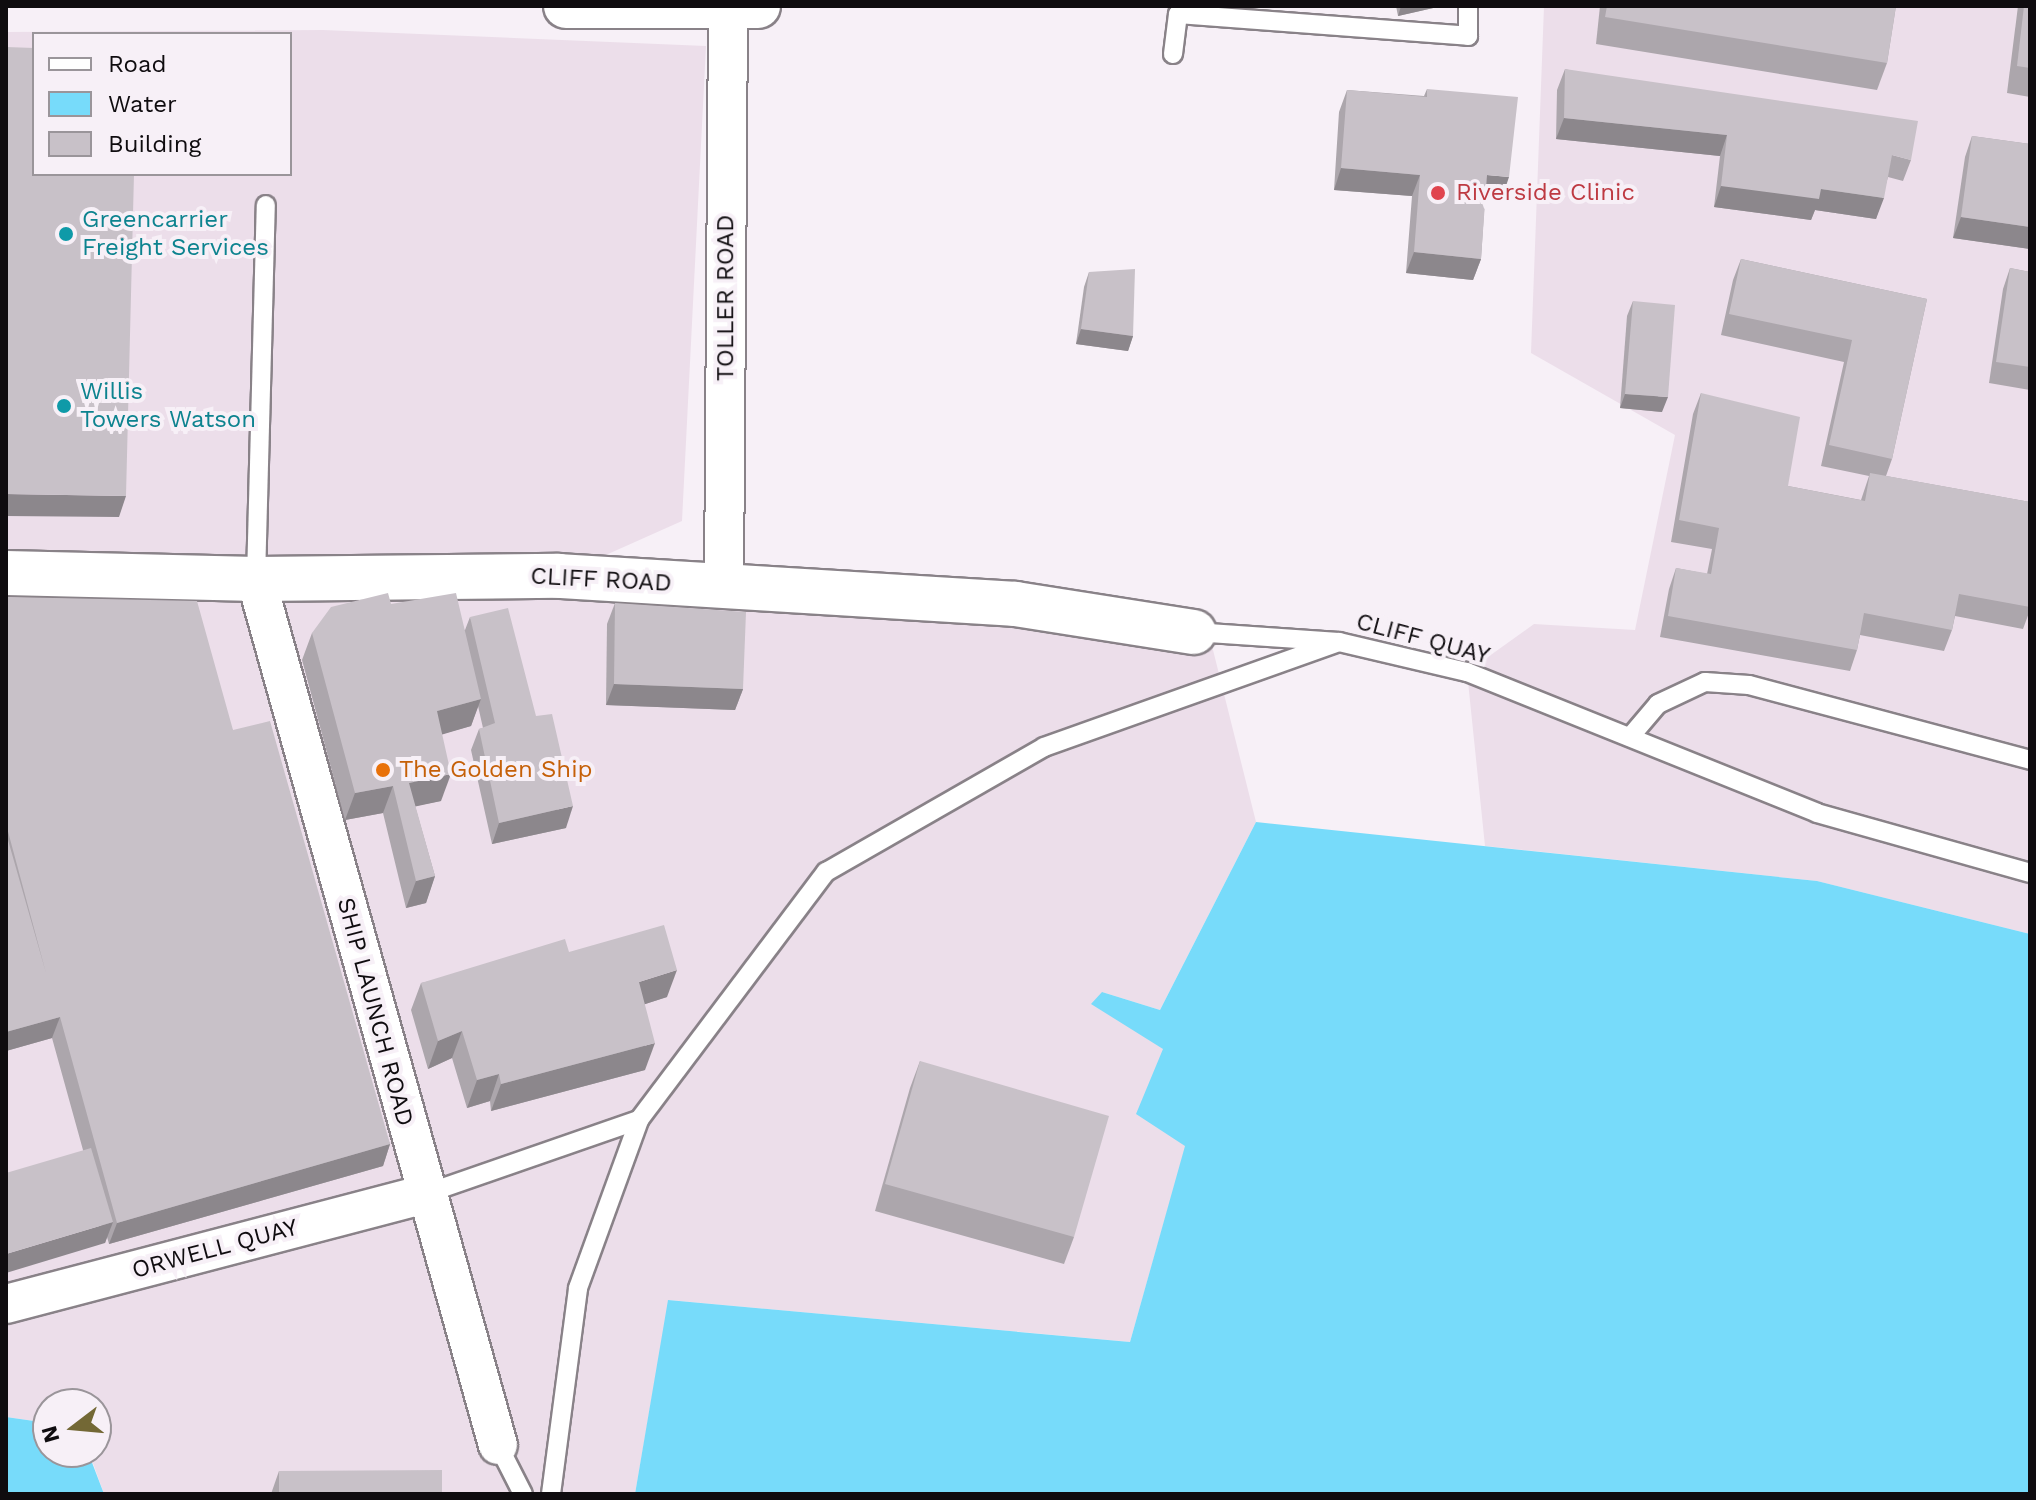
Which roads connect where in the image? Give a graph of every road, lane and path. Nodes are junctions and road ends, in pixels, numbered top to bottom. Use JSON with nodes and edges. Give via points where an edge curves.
{"nodes":[{"id":1,"x":566,"y":6,"type":"edge"},
{"id":2,"x":1468,"y":6,"type":"edge"},
{"id":3,"x":743,"y":8,"type":"edge"},
{"id":4,"x":1173,"y":54,"type":"dead end"},
{"id":5,"x":266,"y":205,"type":"dead end"},
{"id":6,"x":6,"y":573,"type":"edge"},
{"id":7,"x":256,"y":579,"type":"junction"},
{"id":8,"x":724,"y":586,"type":"junction"},
{"id":9,"x":1194,"y":632,"type":"joint"},
{"id":10,"x":1339,"y":642,"type":"junction"},
{"id":11,"x":1630,"y":737,"type":"junction"},
{"id":12,"x":2030,"y":760,"type":"edge"},
{"id":13,"x":2030,"y":873,"type":"edge"},
{"id":14,"x":639,"y":1120,"type":"junction"},
{"id":15,"x":425,"y":1194,"type":"junction"},
{"id":16,"x":6,"y":1304,"type":"edge"},
{"id":17,"x":498,"y":1445,"type":"joint"},
{"id":18,"x":523,"y":1494,"type":"edge"},
{"id":19,"x":551,"y":1494,"type":"edge"}],
"edges":[{"from":1,"to":3,"type":"main road"},
{"from":2,"to":4,"type":"lane","via":[[1468,36],[1178,14]]},
{"from":3,"to":8,"type":"street","name":"TOLLER ROAD"},
{"from":5,"to":7,"type":"lane"},
{"from":6,"to":7,"type":"main road","name":"CLIFF ROAD"},
{"from":7,"to":8,"type":"main road","name":"CLIFF ROAD","via":[[559,576]]},
{"from":7,"to":15,"type":"street","name":"SHIP LAUNCH ROAD"},
{"from":8,"to":9,"type":"main road","name":"CLIFF ROAD","via":[[1015,604]]},
{"from":9,"to":10,"type":"lane","name":"CLIFF QUAY"},
{"from":10,"to":11,"type":"lane","name":"CLIFF QUAY","via":[[1467,672]]},
{"from":10,"to":14,"type":"lane","via":[[1044,747],[826,872]]},
{"from":11,"to":12,"type":"lane","via":[[1658,704],[1705,682],[1749,685]]},
{"from":11,"to":13,"type":"lane","name":"CLIFF QUAY","via":[[1817,813]]},
{"from":14,"to":15,"type":"lane"},
{"from":14,"to":19,"type":"lane","via":[[578,1288]]},
{"from":15,"to":16,"type":"street","name":"ORWELL QUAY"},
{"from":15,"to":17,"type":"street","name":"SHIP LAUNCH ROAD"},
{"from":17,"to":18,"type":"lane"}]}
